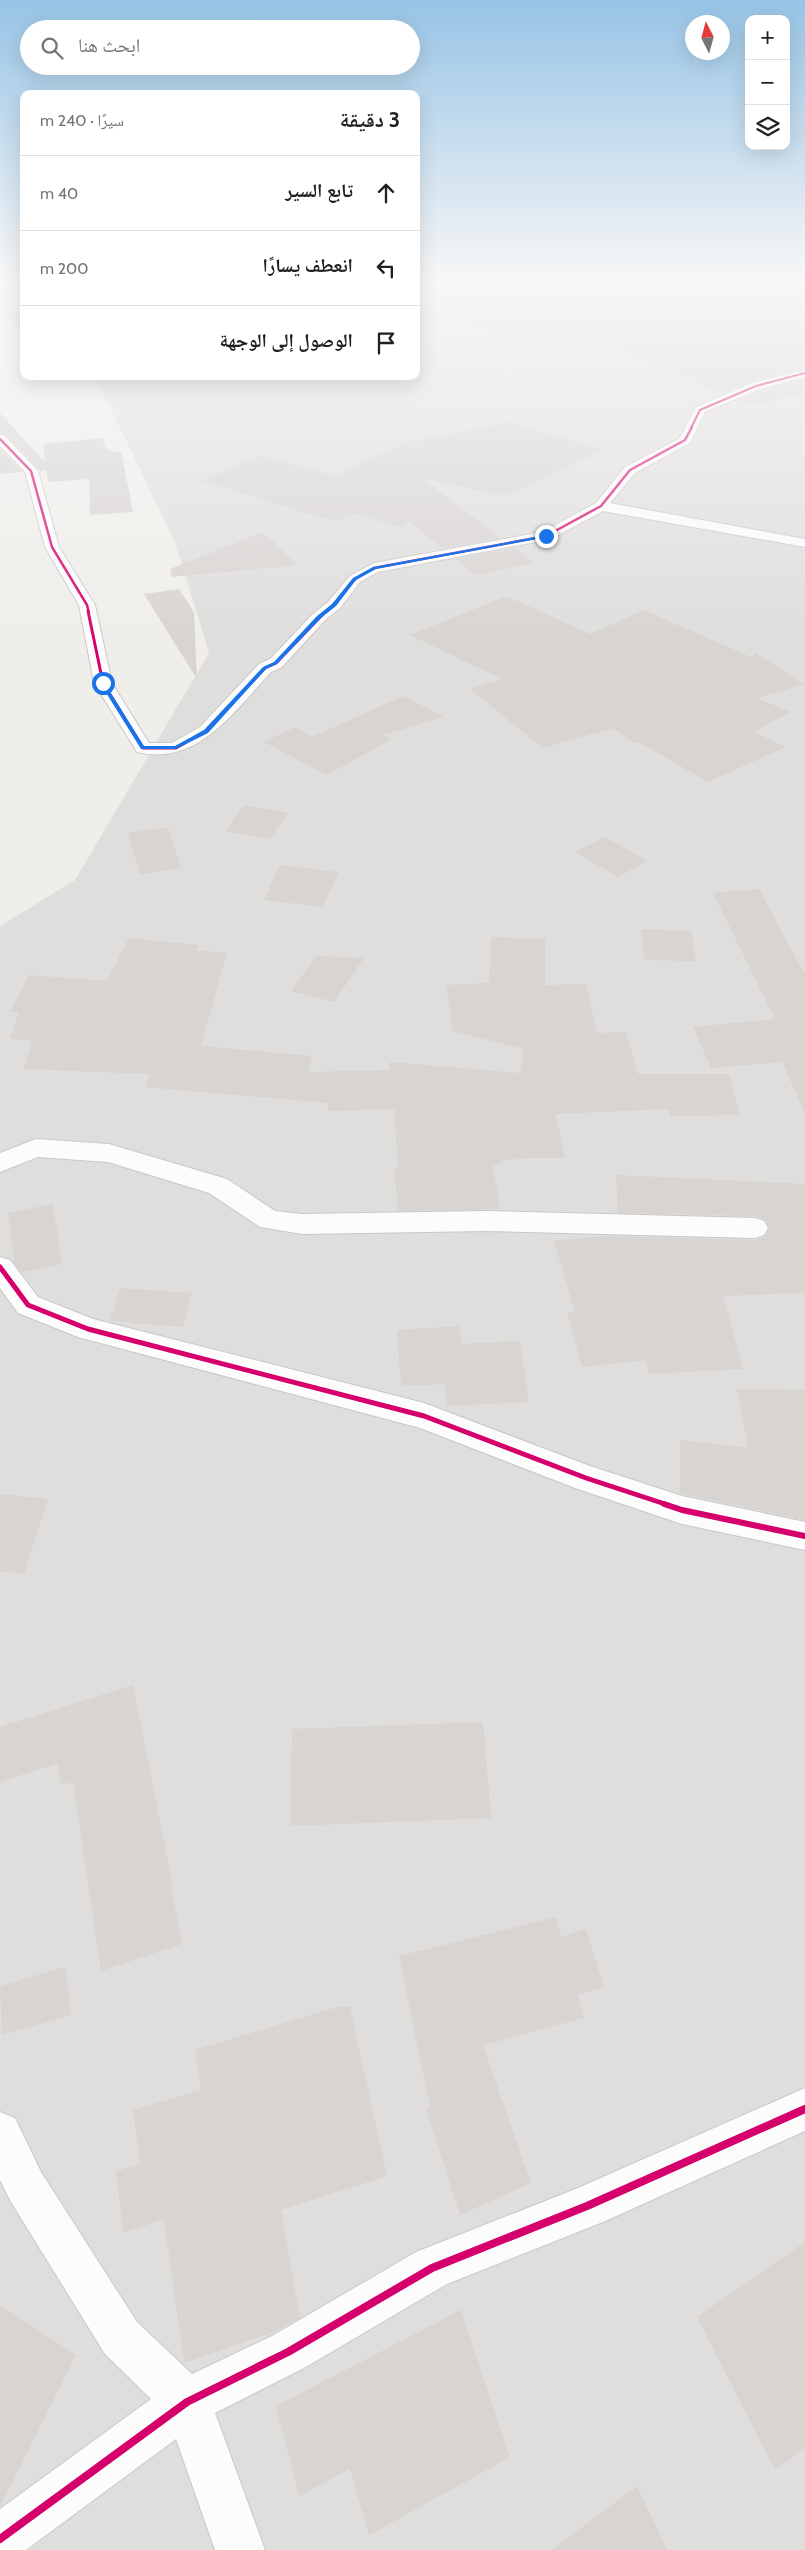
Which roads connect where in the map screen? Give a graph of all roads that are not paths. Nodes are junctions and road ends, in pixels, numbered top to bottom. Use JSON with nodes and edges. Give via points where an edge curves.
{"nodes":[{"id":1,"x":726,"y":399,"type":"edge"},
{"id":2,"x":0,"y":439,"type":"edge"},
{"id":3,"x":601,"y":506,"type":"junction"},
{"id":4,"x":805,"y":543,"type":"edge"},
{"id":5,"x":0,"y":1163,"type":"edge"},
{"id":6,"x":755,"y":1228,"type":"dead end"},
{"id":7,"x":0,"y":1267,"type":"edge"},
{"id":8,"x":805,"y":1536,"type":"edge"},
{"id":9,"x":805,"y":2109,"type":"edge"},
{"id":10,"x":0,"y":2133,"type":"edge"},
{"id":11,"x":187,"y":2402,"type":"junction"},
{"id":12,"x":0,"y":2539,"type":"edge"},
{"id":13,"x":240,"y":2550,"type":"edge"}],
"edges":[{"from":1,"to":3,"type":"street","via":[[700,410],[685,440],[630,470]]},
{"from":2,"to":3,"type":"street","via":[[31,471],[52,547],[87,605],[103,683],[142,748],[176,748],[206,732],[265,668],[276,663],[334,605],[355,579],[374,568],[546,536]]},
{"from":3,"to":4,"type":"street"},
{"from":5,"to":6,"type":"street","via":[[36,1148],[109,1153],[218,1186],[269,1220],[302,1224],[486,1221]]},
{"from":7,"to":8,"type":"street","via":[[28,1305],[88,1329],[424,1416],[586,1478],[682,1510]]},
{"from":9,"to":11,"type":"street","via":[[587,2206],[432,2268],[288,2352]]},
{"from":10,"to":11,"type":"street","via":[[26,2187],[121,2338]]},
{"from":11,"to":12,"type":"street"},
{"from":11,"to":13,"type":"street"}]}
